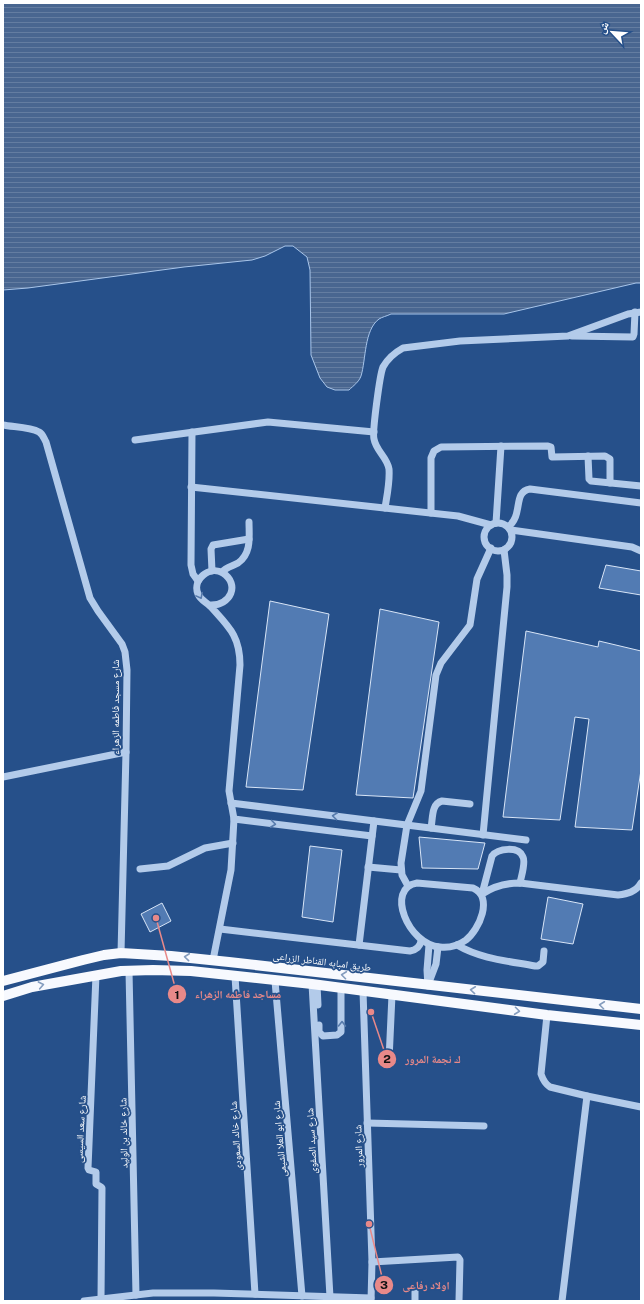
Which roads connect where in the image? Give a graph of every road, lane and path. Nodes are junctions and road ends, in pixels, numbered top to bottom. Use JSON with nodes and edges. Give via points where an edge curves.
{"nodes":[{"id":1,"x":638,"y":312,"type":"edge"},
{"id":2,"x":568,"y":336,"type":"junction"},
{"id":3,"x":3,"y":426,"type":"edge"},
{"id":4,"x":192,"y":432,"type":"junction"},
{"id":5,"x":374,"y":432,"type":"junction"},
{"id":6,"x":136,"y":440,"type":"dead end"},
{"id":7,"x":501,"y":446,"type":"junction"},
{"id":8,"x":588,"y":456,"type":"junction"},
{"id":9,"x":610,"y":483,"type":"junction"},
{"id":10,"x":641,"y":486,"type":"edge"},
{"id":11,"x":191,"y":487,"type":"junction"},
{"id":12,"x":641,"y":503,"type":"edge"},
{"id":13,"x":385,"y":508,"type":"junction"},
{"id":14,"x":431,"y":513,"type":"junction"},
{"id":15,"x":249,"y":522,"type":"dead end"},
{"id":16,"x":493,"y":524,"type":"junction"},
{"id":17,"x":510,"y":529,"type":"junction"},
{"id":18,"x":249,"y":539,"type":"junction"},
{"id":19,"x":491,"y":548,"type":"junction"},
{"id":20,"x":504,"y":550,"type":"junction"},
{"id":21,"x":641,"y":551,"type":"edge"},
{"id":22,"x":212,"y":571,"type":"junction"},
{"id":23,"x":222,"y":572,"type":"junction"},
{"id":24,"x":198,"y":581,"type":"junction"},
{"id":25,"x":210,"y":605,"type":"junction"},
{"id":26,"x":126,"y":752,"type":"junction"},
{"id":27,"x":3,"y":777,"type":"edge"},
{"id":28,"x":231,"y":803,"type":"junction"},
{"id":29,"x":470,"y":804,"type":"dead end"},
{"id":30,"x":234,"y":819,"type":"junction"},
{"id":31,"x":374,"y":821,"type":"junction"},
{"id":32,"x":407,"y":825,"type":"junction"},
{"id":33,"x":431,"y":828,"type":"junction"},
{"id":34,"x":483,"y":835,"type":"junction"},
{"id":35,"x":372,"y":836,"type":"junction"},
{"id":36,"x":526,"y":840,"type":"dead end"},
{"id":37,"x":233,"y":843,"type":"junction"},
{"id":38,"x":368,"y":867,"type":"junction"},
{"id":39,"x":140,"y":869,"type":"dead end"},
{"id":40,"x":401,"y":870,"type":"junction"},
{"id":41,"x":520,"y":883,"type":"junction"},
{"id":42,"x":408,"y":886,"type":"junction"},
{"id":43,"x":640,"y":886,"type":"edge"},
{"id":44,"x":482,"y":894,"type":"junction"},
{"id":45,"x":220,"y":929,"type":"junction"},
{"id":46,"x":421,"y":940,"type":"junction"},
{"id":47,"x":359,"y":945,"type":"junction"},
{"id":48,"x":429,"y":945,"type":"junction"},
{"id":49,"x":457,"y":945,"type":"junction"},
{"id":50,"x":438,"y":947,"type":"junction"},
{"id":51,"x":544,"y":951,"type":"dead end"},
{"id":52,"x":122,"y":953,"type":"junction"},
{"id":53,"x":213,"y":960,"type":"junction"},
{"id":54,"x":130,"y":971,"type":"junction"},
{"id":55,"x":96,"y":975,"type":"junction"},
{"id":56,"x":235,"y":976,"type":"junction"},
{"id":57,"x":3,"y":981,"type":"edge"},
{"id":58,"x":276,"y":981,"type":"junction"},
{"id":59,"x":315,"y":985,"type":"junction"},
{"id":60,"x":428,"y":986,"type":"junction"},
{"id":61,"x":341,"y":988,"type":"junction"},
{"id":62,"x":362,"y":991,"type":"junction"},
{"id":63,"x":392,"y":995,"type":"junction"},
{"id":64,"x":3,"y":996,"type":"edge"},
{"id":65,"x":428,"y":1000,"type":"junction"},
{"id":66,"x":641,"y":1009,"type":"edge"},
{"id":67,"x":547,"y":1015,"type":"junction"},
{"id":68,"x":641,"y":1025,"type":"edge"},
{"id":69,"x":389,"y":1060,"type":"dead end"},
{"id":70,"x":587,"y":1096,"type":"junction"},
{"id":71,"x":641,"y":1108,"type":"edge"},
{"id":72,"x":367,"y":1123,"type":"junction"},
{"id":73,"x":484,"y":1126,"type":"dead end"},
{"id":74,"x":372,"y":1262,"type":"junction"},
{"id":75,"x":415,"y":1291,"type":"dead end"},
{"id":76,"x":255,"y":1294,"type":"junction"},
{"id":77,"x":136,"y":1295,"type":"junction"},
{"id":78,"x":302,"y":1296,"type":"junction"},
{"id":79,"x":330,"y":1296,"type":"junction"},
{"id":80,"x":100,"y":1299,"type":"junction"},
{"id":81,"x":371,"y":1300,"type":"edge"},
{"id":82,"x":84,"y":1301,"type":"edge"},
{"id":83,"x":415,"y":1301,"type":"edge"},
{"id":84,"x":459,"y":1301,"type":"edge"},
{"id":85,"x":562,"y":1301,"type":"edge"}],
"edges":[{"from":1,"to":2,"type":"street"},
{"from":1,"to":2,"type":"street","via":[[633,337]]},
{"from":2,"to":5,"type":"street","via":[[460,341],[403,348],[390,356],[382,369]]},
{"from":3,"to":26,"type":"street","name":"شارع مسجد فاطمه الزهراء","via":[[32,430],[43,436],[90,598],[122,644],[126,670]]},
{"from":4,"to":5,"type":"street","via":[[268,422]]},
{"from":4,"to":6,"type":"street"},
{"from":4,"to":11,"type":"street"},
{"from":5,"to":13,"type":"street","via":[[375,443],[389,468]]},
{"from":7,"to":8,"type":"street","via":[[548,446],[551,448],[552,457]]},
{"from":7,"to":14,"type":"street","via":[[441,447],[434,451],[431,458]]},
{"from":7,"to":16,"type":"street"},
{"from":8,"to":9,"type":"street","via":[[590,480]]},
{"from":8,"to":9,"type":"street","via":[[605,456],[610,459]]},
{"from":9,"to":10,"type":"street"},
{"from":11,"to":13,"type":"street"},
{"from":11,"to":24,"type":"street","via":[[191,565]]},
{"from":12,"to":17,"type":"street","via":[[526,489],[520,494],[517,516]]},
{"from":13,"to":14,"type":"street"},
{"from":14,"to":16,"type":"street"},
{"from":15,"to":18,"type":"street"},
{"from":16,"to":17,"type":"street","via":[[500,523]]},
{"from":16,"to":19,"type":"street","via":[[485,536],[487,545]]},
{"from":17,"to":20,"type":"street","via":[[512,539]]},
{"from":17,"to":21,"type":"street","via":[[632,547]]},
{"from":18,"to":22,"type":"street","via":[[213,545]]},
{"from":18,"to":23,"type":"street","via":[[249,547],[242,560]]},
{"from":19,"to":20,"type":"street"},
{"from":19,"to":32,"type":"street","via":[[478,579],[470,626],[438,669],[421,791]]},
{"from":20,"to":34,"type":"street","via":[[507,587]]},
{"from":22,"to":23,"type":"street"},
{"from":22,"to":24,"type":"street","via":[[206,572]]},
{"from":23,"to":25,"type":"street","via":[[230,581],[231,594],[222,604]]},
{"from":24,"to":25,"type":"street","one_way":true,"via":[[197,593],[204,603]]},
{"from":25,"to":28,"type":"street","via":[[234,634],[240,655],[229,791]]},
{"from":26,"to":27,"type":"street"},
{"from":26,"to":52,"type":"street","name":"شارع مسجد فاطمه الزهراء"},
{"from":28,"to":30,"type":"street"},
{"from":31,"to":28,"type":"street","one_way":true},
{"from":29,"to":33,"type":"street","via":[[439,802],[434,808]]},
{"from":30,"to":35,"type":"street","one_way":true},
{"from":30,"to":37,"type":"street"},
{"from":31,"to":32,"type":"street"},
{"from":31,"to":35,"type":"street"},
{"from":32,"to":33,"type":"street"},
{"from":32,"to":40,"type":"street"},
{"from":33,"to":34,"type":"street"},
{"from":34,"to":36,"type":"street"},
{"from":35,"to":38,"type":"street"},
{"from":37,"to":39,"type":"street","via":[[205,848],[168,866]]},
{"from":37,"to":45,"type":"street"},
{"from":38,"to":40,"type":"street"},
{"from":38,"to":47,"type":"street"},
{"from":40,"to":42,"type":"street"},
{"from":41,"to":43,"type":"street","via":[[618,895],[626,894]]},
{"from":41,"to":44,"type":"street","via":[[500,885]]},
{"from":41,"to":44,"type":"street","via":[[523,857],[517,851],[502,850],[492,856]]},
{"from":42,"to":44,"type":"street","via":[[417,883],[473,888]]},
{"from":42,"to":46,"type":"street","via":[[403,894],[404,916],[414,934]]},
{"from":44,"to":49,"type":"street","via":[[484,899],[477,926],[465,941]]},
{"from":45,"to":47,"type":"street"},
{"from":45,"to":53,"type":"street"},
{"from":46,"to":47,"type":"street","via":[[418,948],[410,951]]},
{"from":46,"to":48,"type":"street"},
{"from":48,"to":50,"type":"street"},
{"from":48,"to":60,"type":"street"},
{"from":49,"to":50,"type":"street"},
{"from":49,"to":51,"type":"street","via":[[489,958],[535,966],[543,962]]},
{"from":50,"to":60,"type":"street","via":[[436,964]]},
{"from":53,"to":52,"type":"main road","name":"طريق امبابه القناطر الزراعى","one_way":true},
{"from":52,"to":57,"type":"main road","name":"طريق امبابه القناطر الزراعى","via":[[104,955]]},
{"from":60,"to":53,"type":"main road","name":"طريق امبابه القناطر الزراعى","one_way":true},
{"from":54,"to":55,"type":"main road"},
{"from":54,"to":56,"type":"main road","via":[[191,971]]},
{"from":54,"to":77,"type":"street","name":"شارع خالد بن الوليد"},
{"from":64,"to":55,"type":"main road","one_way":true,"via":[[32,987]]},
{"from":55,"to":80,"type":"street","name":"شارع سعد السيسى","via":[[88,1168],[96,1172],[96,1184],[102,1188]]},
{"from":56,"to":58,"type":"main road"},
{"from":56,"to":76,"type":"street","name":"شارع خالد السعودى"},
{"from":58,"to":59,"type":"main road"},
{"from":58,"to":78,"type":"street","name":"شارع ابو العلا الشيمى"},
{"from":59,"to":61,"type":"main road"},
{"from":59,"to":61,"type":"street","one_way":true,"via":[[319,1032],[326,1037],[340,1034],[342,1029]]},
{"from":59,"to":79,"type":"street","name":"شارع سيد الصفوى"},
{"from":60,"to":65,"type":"main road"},
{"from":66,"to":60,"type":"main road","name":"طريق امبابه القناطر الزراعى","one_way":true},
{"from":61,"to":62,"type":"main road"},
{"from":62,"to":63,"type":"main road"},
{"from":62,"to":72,"type":"street","name":"شارع المرور"},
{"from":63,"to":65,"type":"main road"},
{"from":63,"to":69,"type":"street"},
{"from":65,"to":67,"type":"main road","one_way":true},
{"from":67,"to":68,"type":"main road"},
{"from":67,"to":70,"type":"street","via":[[541,1074],[543,1080],[550,1087]]},
{"from":70,"to":71,"type":"street"},
{"from":70,"to":85,"type":"street"},
{"from":72,"to":73,"type":"street"},
{"from":72,"to":74,"type":"street","name":"شارع المرور"},
{"from":74,"to":81,"type":"street","name":"شارع المرور"},
{"from":74,"to":84,"type":"street","via":[[459,1258]]},
{"from":75,"to":83,"type":"street"},
{"from":76,"to":77,"type":"street"},
{"from":76,"to":78,"type":"street"},
{"from":77,"to":80,"type":"street"},
{"from":78,"to":79,"type":"street"},
{"from":79,"to":81,"type":"street"},
{"from":80,"to":82,"type":"street"}]}
